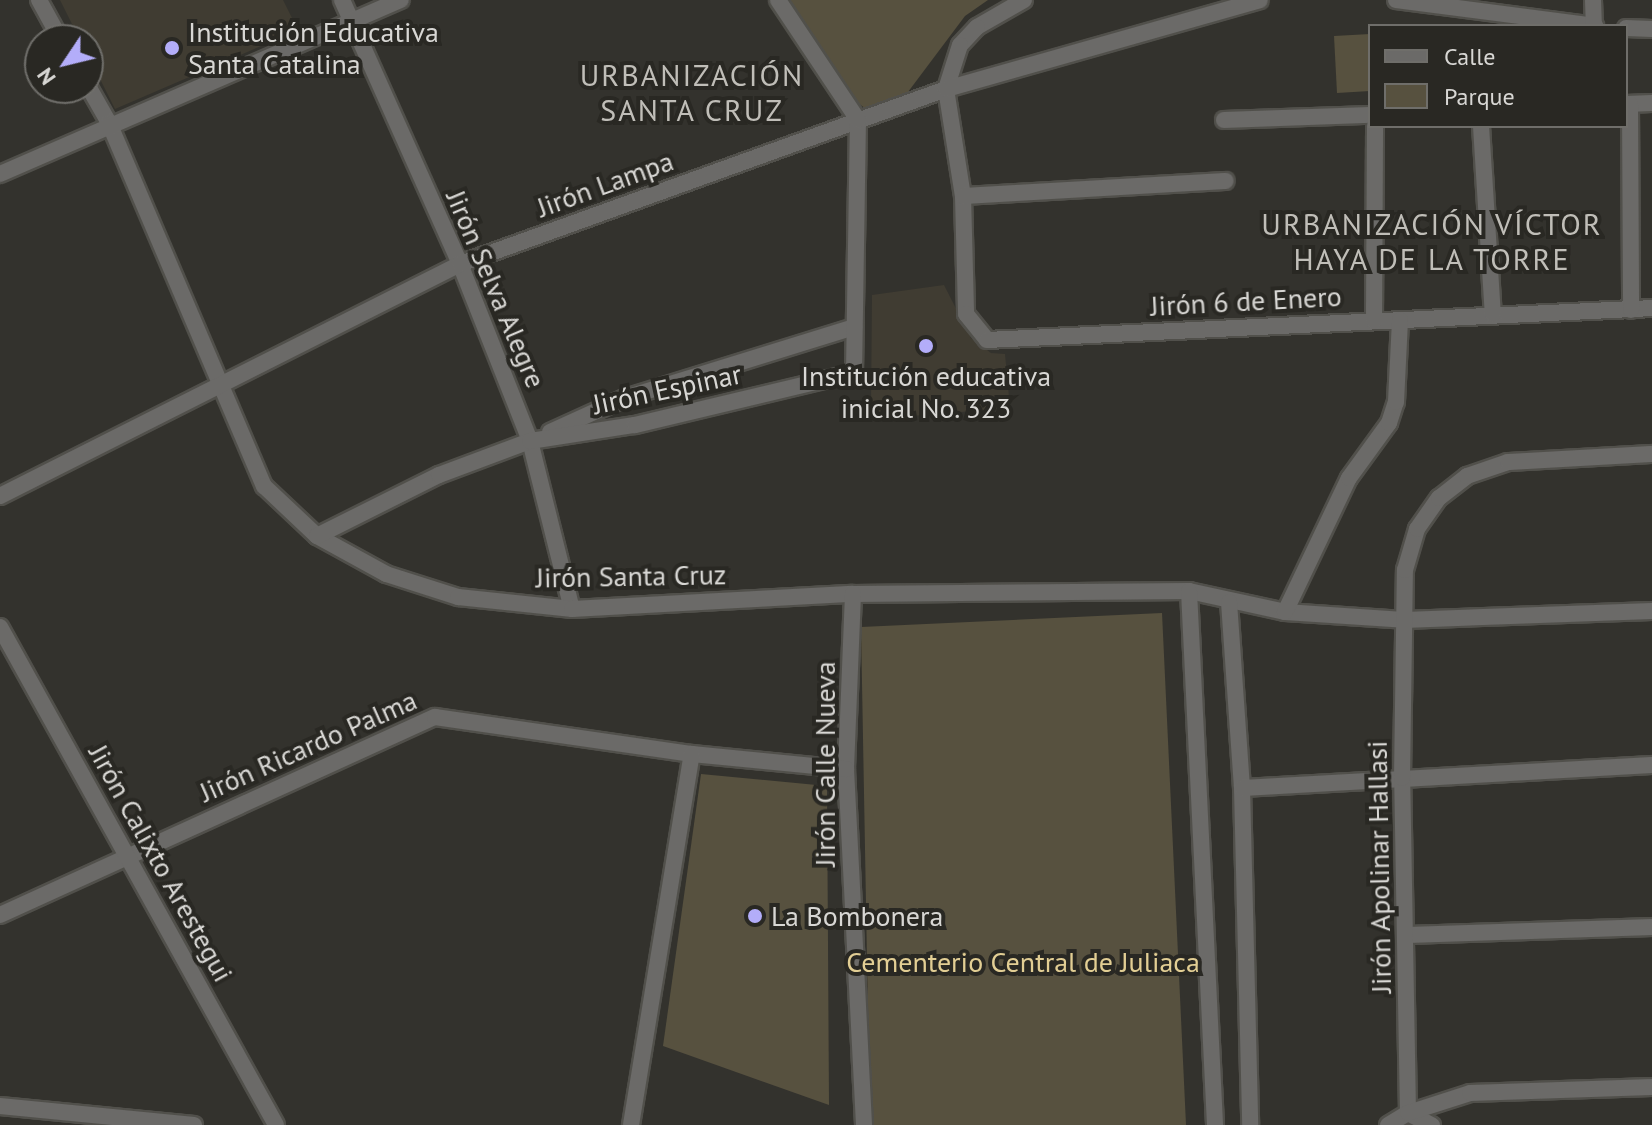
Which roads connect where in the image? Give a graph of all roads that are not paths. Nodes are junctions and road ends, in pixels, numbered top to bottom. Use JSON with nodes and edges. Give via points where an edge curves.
{"nodes":[{"id":1,"x":39,"y":0,"type":"edge"},
{"id":2,"x":342,"y":0,"type":"edge"},
{"id":3,"x":401,"y":0,"type":"edge"},
{"id":4,"x":778,"y":0,"type":"edge"},
{"id":5,"x":1024,"y":0,"type":"edge"},
{"id":6,"x":1260,"y":0,"type":"edge"},
{"id":7,"x":1396,"y":0,"type":"edge"},
{"id":8,"x":1593,"y":0,"type":"edge"},
{"id":9,"x":1440,"y":2,"type":"edge"},
{"id":10,"x":1216,"y":7,"type":"edge"},
{"id":11,"x":351,"y":21,"type":"junction"},
{"id":12,"x":52,"y":24,"type":"edge"},
{"id":13,"x":1581,"y":24,"type":"edge"},
{"id":14,"x":1594,"y":24,"type":"edge"},
{"id":15,"x":1628,"y":28,"type":"edge"},
{"id":16,"x":1652,"y":29,"type":"edge"},
{"id":17,"x":946,"y":89,"type":"junction"},
{"id":18,"x":1652,"y":103,"type":"edge"},
{"id":19,"x":98,"y":104,"type":"edge"},
{"id":20,"x":1628,"y":104,"type":"edge"},
{"id":21,"x":1368,"y":115,"type":"edge"},
{"id":22,"x":858,"y":120,"type":"junction"},
{"id":23,"x":1224,"y":120,"type":"dead end"},
{"id":24,"x":109,"y":123,"type":"junction"},
{"id":25,"x":1375,"y":128,"type":"edge"},
{"id":26,"x":1481,"y":128,"type":"edge"},
{"id":27,"x":0,"y":174,"type":"edge"},
{"id":28,"x":1226,"y":181,"type":"dead end"},
{"id":29,"x":963,"y":196,"type":"junction"},
{"id":30,"x":460,"y":264,"type":"junction"},
{"id":31,"x":1652,"y":308,"type":"edge"},
{"id":32,"x":1631,"y":310,"type":"junction"},
{"id":33,"x":1493,"y":315,"type":"junction"},
{"id":34,"x":1400,"y":320,"type":"junction"},
{"id":35,"x":1374,"y":321,"type":"junction"},
{"id":36,"x":854,"y":327,"type":"junction"},
{"id":37,"x":223,"y":386,"type":"junction"},
{"id":38,"x":530,"y":441,"type":"junction"},
{"id":39,"x":1652,"y":454,"type":"edge"},
{"id":40,"x":0,"y":496,"type":"edge"},
{"id":41,"x":317,"y":536,"type":"junction"},
{"id":42,"x":1189,"y":591,"type":"junction"},
{"id":43,"x":853,"y":594,"type":"junction"},
{"id":44,"x":1229,"y":602,"type":"junction"},
{"id":45,"x":572,"y":609,"type":"junction"},
{"id":46,"x":1652,"y":611,"type":"edge"},
{"id":47,"x":1285,"y":612,"type":"junction"},
{"id":48,"x":1404,"y":620,"type":"junction"},
{"id":49,"x":0,"y":627,"type":"edge"},
{"id":50,"x":692,"y":754,"type":"junction"},
{"id":51,"x":1652,"y":765,"type":"edge"},
{"id":52,"x":846,"y":769,"type":"junction"},
{"id":53,"x":1402,"y":778,"type":"junction"},
{"id":54,"x":1242,"y":788,"type":"junction"},
{"id":55,"x":126,"y":855,"type":"junction"},
{"id":56,"x":0,"y":915,"type":"edge"},
{"id":57,"x":1652,"y":927,"type":"edge"},
{"id":58,"x":1408,"y":935,"type":"junction"},
{"id":59,"x":1652,"y":1087,"type":"edge"},
{"id":60,"x":0,"y":1106,"type":"edge"},
{"id":61,"x":1408,"y":1113,"type":"junction"},
{"id":62,"x":194,"y":1125,"type":"edge"},
{"id":63,"x":276,"y":1125,"type":"edge"},
{"id":64,"x":631,"y":1125,"type":"edge"},
{"id":65,"x":864,"y":1125,"type":"edge"},
{"id":66,"x":1215,"y":1125,"type":"edge"},
{"id":67,"x":1250,"y":1125,"type":"edge"},
{"id":68,"x":1388,"y":1125,"type":"edge"},
{"id":69,"x":1432,"y":1125,"type":"edge"}],
"edges":[{"from":1,"to":12,"type":"street"},
{"from":2,"to":11,"type":"street","name":"Jirón Selva Alegre"},
{"from":3,"to":11,"type":"street"},
{"from":4,"to":22,"type":"street"},
{"from":5,"to":17,"type":"street","via":[[977,27],[960,45]]},
{"from":6,"to":10,"type":"street","name":"Jirón Lampa"},
{"from":7,"to":9,"type":"street"},
{"from":8,"to":14,"type":"street"},
{"from":9,"to":13,"type":"street"},
{"from":10,"to":17,"type":"street","name":"Jirón Lampa"},
{"from":11,"to":24,"type":"street"},
{"from":11,"to":30,"type":"street","name":"Jirón Selva Alegre"},
{"from":15,"to":16,"type":"street"},
{"from":17,"to":22,"type":"street","name":"Jirón Lampa"},
{"from":17,"to":29,"type":"street"},
{"from":18,"to":20,"type":"street"},
{"from":19,"to":24,"type":"street","name":"Jirón Santa Cruz"},
{"from":20,"to":32,"type":"street"},
{"from":21,"to":23,"type":"street"},
{"from":22,"to":30,"type":"street","name":"Jirón Lampa"},
{"from":22,"to":36,"type":"street"},
{"from":24,"to":27,"type":"street"},
{"from":24,"to":37,"type":"street","name":"Jirón Santa Cruz"},
{"from":25,"to":35,"type":"street"},
{"from":26,"to":33,"type":"street"},
{"from":28,"to":29,"type":"street"},
{"from":29,"to":35,"type":"street","name":"Jirón 6 de Enero","via":[[966,314],[987,340]]},
{"from":30,"to":37,"type":"street","name":"Jirón Lampa"},
{"from":30,"to":38,"type":"street","name":"Jirón Selva Alegre"},
{"from":31,"to":32,"type":"street","name":"Jirón 6 de Enero"},
{"from":32,"to":33,"type":"street","name":"Jirón 6 de Enero"},
{"from":33,"to":34,"type":"street","name":"Jirón 6 de Enero"},
{"from":34,"to":35,"type":"street","name":"Jirón 6 de Enero"},
{"from":34,"to":47,"type":"street","via":[[1396,402],[1389,423],[1349,478]]},
{"from":36,"to":38,"type":"street","via":[[625,398]]},
{"from":36,"to":38,"type":"street","name":"Jirón Espinar","via":[[854,373],[635,425]]},
{"from":37,"to":40,"type":"street","name":"Jirón Lampa"},
{"from":37,"to":41,"type":"street","name":"Jirón Santa Cruz","via":[[264,486]]},
{"from":38,"to":41,"type":"street","name":"Jirón Espinar","via":[[439,475]]},
{"from":38,"to":45,"type":"street","name":"Jirón Selva Alegre"},
{"from":39,"to":48,"type":"street","name":"Jirón Apolinar Hallasi","via":[[1508,462],[1467,476],[1439,498],[1417,529],[1405,570]]},
{"from":41,"to":45,"type":"street","name":"Jirón Santa Cruz","via":[[386,574],[458,597]]},
{"from":42,"to":43,"type":"street","name":"Jirón Santa Cruz"},
{"from":42,"to":44,"type":"street","name":"Jirón Santa Cruz"},
{"from":42,"to":66,"type":"street"},
{"from":43,"to":45,"type":"street","name":"Jirón Santa Cruz"},
{"from":43,"to":52,"type":"street","name":"Jirón Calle Nueva"},
{"from":44,"to":47,"type":"street","name":"Jirón Santa Cruz"},
{"from":44,"to":54,"type":"street"},
{"from":46,"to":48,"type":"street","name":"Jirón Santa Cruz"},
{"from":47,"to":48,"type":"street","name":"Jirón Santa Cruz"},
{"from":48,"to":53,"type":"street","name":"Jirón Apolinar Hallasi"},
{"from":49,"to":55,"type":"street","name":"Jirón Calixto Arestegui"},
{"from":50,"to":52,"type":"street","name":"Jirón Ricardo Palma"},
{"from":50,"to":55,"type":"street","name":"Jirón Ricardo Palma","via":[[435,717]]},
{"from":50,"to":64,"type":"street"},
{"from":51,"to":53,"type":"street"},
{"from":52,"to":65,"type":"street","name":"Jirón Calle Nueva"},
{"from":53,"to":54,"type":"street"},
{"from":53,"to":58,"type":"street","name":"Jirón Apolinar Hallasi"},
{"from":54,"to":67,"type":"street"},
{"from":55,"to":56,"type":"street","name":"Jirón Ricardo Palma"},
{"from":55,"to":63,"type":"street","name":"Jirón Calixto Arestegui"},
{"from":57,"to":58,"type":"street"},
{"from":58,"to":61,"type":"street","name":"Jirón Apolinar Hallasi"},
{"from":59,"to":61,"type":"street","via":[[1470,1093]]},
{"from":60,"to":62,"type":"street"},
{"from":61,"to":68,"type":"street"},
{"from":61,"to":69,"type":"street"}]}
